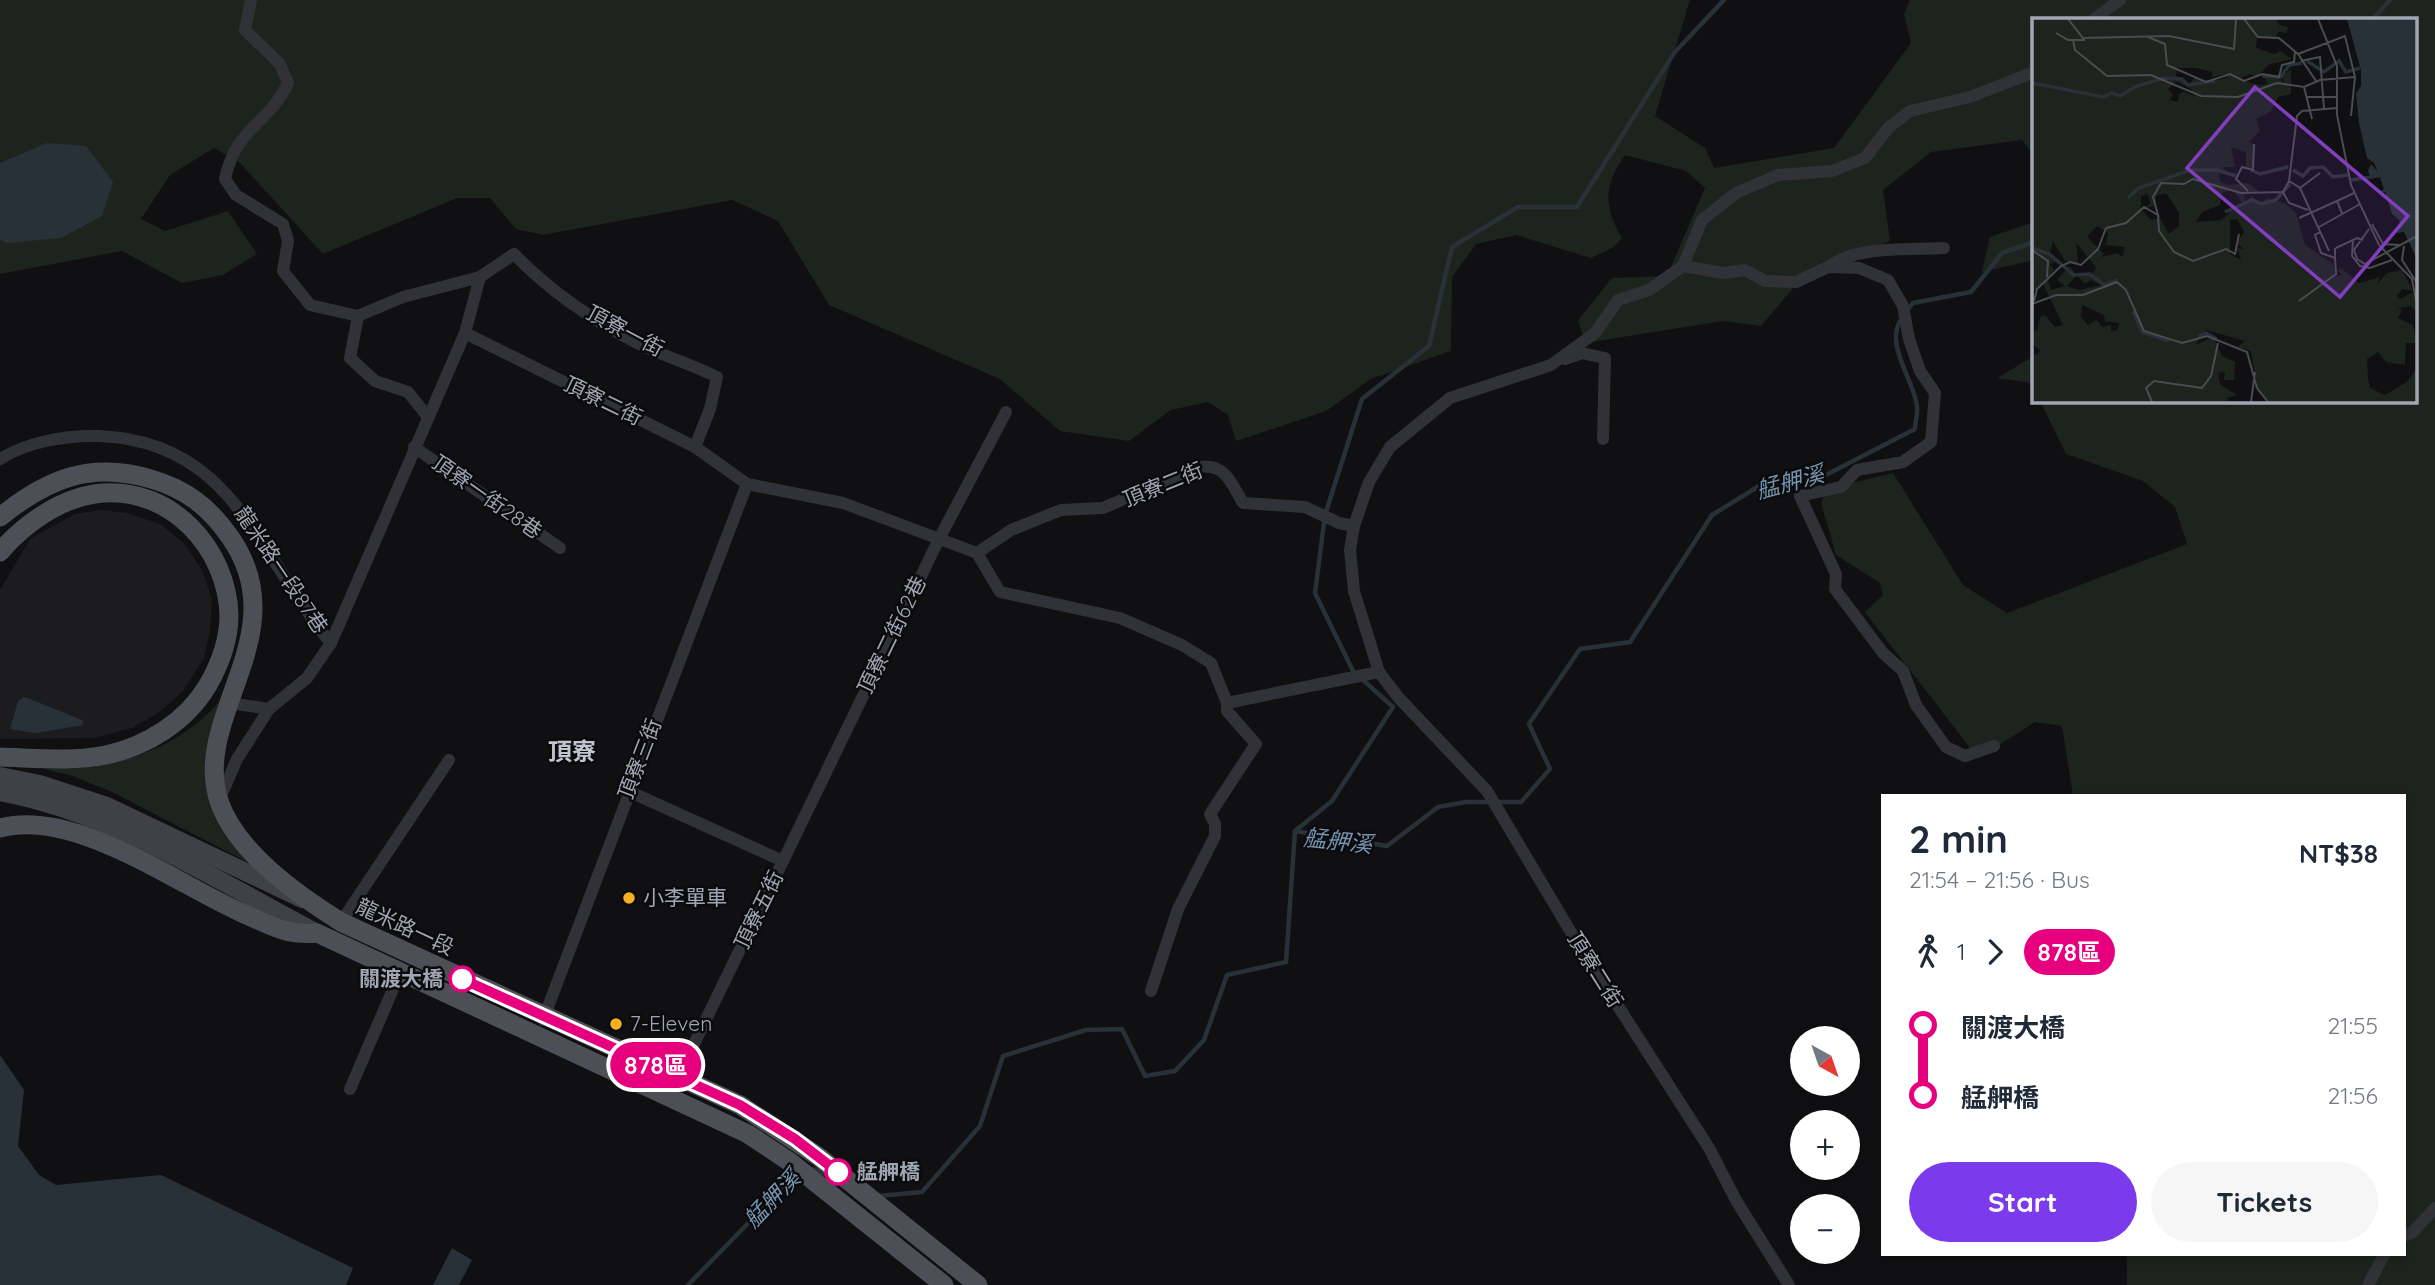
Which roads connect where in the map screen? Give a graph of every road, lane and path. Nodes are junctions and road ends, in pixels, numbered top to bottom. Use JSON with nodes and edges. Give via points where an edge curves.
{"nodes":[{"id":1,"x":251,"y":0,"type":"edge"},
{"id":2,"x":2120,"y":0,"type":"edge"},
{"id":3,"x":2095,"y":18,"type":"edge"},
{"id":4,"x":2032,"y":73,"type":"edge"},
{"id":5,"x":1944,"y":248,"type":"dead end"},
{"id":6,"x":1683,"y":265,"type":"junction"},
{"id":7,"x":1828,"y":267,"type":"junction"},
{"id":8,"x":480,"y":277,"type":"junction"},
{"id":9,"x":358,"y":316,"type":"junction"},
{"id":10,"x":464,"y":333,"type":"junction"},
{"id":11,"x":1550,"y":365,"type":"junction"},
{"id":12,"x":1006,"y":412,"type":"dead end"},
{"id":13,"x":428,"y":417,"type":"junction"},
{"id":14,"x":1603,"y":439,"type":"dead end"},
{"id":15,"x":414,"y":447,"type":"junction"},
{"id":16,"x":695,"y":447,"type":"junction"},
{"id":17,"x":0,"y":459,"type":"edge"},
{"id":18,"x":747,"y":484,"type":"junction"},
{"id":19,"x":0,"y":517,"type":"edge"},
{"id":20,"x":1354,"y":526,"type":"junction"},
{"id":21,"x":939,"y":539,"type":"junction"},
{"id":22,"x":560,"y":548,"type":"dead end"},
{"id":23,"x":0,"y":552,"type":"edge"},
{"id":24,"x":976,"y":553,"type":"junction"},
{"id":25,"x":331,"y":643,"type":"junction"},
{"id":26,"x":1379,"y":672,"type":"junction"},
{"id":27,"x":1227,"y":703,"type":"junction"},
{"id":28,"x":230,"y":704,"type":"junction"},
{"id":29,"x":269,"y":709,"type":"junction"},
{"id":30,"x":1994,"y":746,"type":"dead end"},
{"id":31,"x":0,"y":757,"type":"edge"},
{"id":32,"x":449,"y":760,"type":"dead end"},
{"id":33,"x":0,"y":776,"type":"edge"},
{"id":34,"x":628,"y":791,"type":"junction"},
{"id":35,"x":0,"y":792,"type":"edge"},
{"id":36,"x":219,"y":802,"type":"junction"},
{"id":37,"x":6,"y":827,"type":"edge"},
{"id":38,"x":783,"y":861,"type":"junction"},
{"id":39,"x":305,"y":900,"type":"junction"},
{"id":40,"x":341,"y":922,"type":"junction"},
{"id":41,"x":317,"y":933,"type":"junction"},
{"id":42,"x":400,"y":973,"type":"junction"},
{"id":43,"x":1151,"y":990,"type":"dead end"},
{"id":44,"x":545,"y":1015,"type":"junction"},
{"id":45,"x":537,"y":1035,"type":"junction"},
{"id":46,"x":679,"y":1075,"type":"junction"},
{"id":47,"x":350,"y":1089,"type":"dead end"},
{"id":48,"x":2435,"y":1209,"type":"edge"},
{"id":49,"x":2406,"y":1235,"type":"edge"},
{"id":50,"x":2383,"y":1256,"type":"edge"},
{"id":51,"x":944,"y":1285,"type":"edge"},
{"id":52,"x":978,"y":1285,"type":"edge"},
{"id":53,"x":1789,"y":1285,"type":"edge"},
{"id":54,"x":2368,"y":1285,"type":"edge"}],
"edges":[{"from":1,"to":9,"type":"street","via":[[245,30],[280,64],[288,83],[277,106],[248,130],[230,155],[225,179],[236,195],[284,225],[288,241],[283,271],[310,305]]},
{"from":2,"to":3,"type":"street"},
{"from":4,"to":6,"type":"street","via":[[1970,97],[1910,111],[1888,128],[1865,158],[1832,171],[1778,176],[1736,193],[1702,220]]},
{"from":5,"to":7,"type":"street","via":[[1839,259]]},
{"from":6,"to":7,"type":"street","via":[[1723,273],[1745,270],[1765,281],[1796,282]]},
{"from":6,"to":11,"type":"street","via":[[1649,290],[1618,300],[1595,332]]},
{"from":7,"to":30,"type":"street","via":[[1859,268],[1888,280],[1903,306],[1920,371],[1935,393],[1931,442],[1903,462],[1857,470],[1842,487],[1800,496],[1836,574],[1835,589],[1883,653],[1903,671],[1916,705],[1946,747],[1965,756]]},
{"from":8,"to":9,"type":"street","name":"頂寮一街","via":[[402,297]]},
{"from":8,"to":10,"type":"street"},
{"from":8,"to":16,"type":"street","name":"頂寮一街","via":[[514,254],[540,280],[603,324],[717,377]]},
{"from":9,"to":13,"type":"street","via":[[350,358],[375,381],[408,392]]},
{"from":10,"to":13,"type":"street"},
{"from":10,"to":16,"type":"street","name":"頂寮二街"},
{"from":11,"to":14,"type":"street","via":[[1582,353],[1605,358]]},
{"from":11,"to":20,"type":"street","via":[[1450,398],[1390,447],[1369,482]]},
{"from":12,"to":21,"type":"street","name":"頂寮二街62巷"},
{"from":13,"to":15,"type":"street"},
{"from":15,"to":22,"type":"street","name":"頂寮一街28巷"},
{"from":15,"to":25,"type":"street"},
{"from":16,"to":18,"type":"street","name":"頂寮二街"},
{"from":17,"to":25,"type":"street","name":"龍米路一段87巷","via":[[31,445],[83,436],[131,440],[184,460],[228,493]]},
{"from":18,"to":21,"type":"street","name":"頂寮二街","via":[[843,503]]},
{"from":18,"to":34,"type":"street","name":"頂寮三街"},
{"from":19,"to":28,"type":"main road","via":[[56,480],[83,473],[115,471],[144,477],[172,485],[200,501],[234,543],[247,569],[253,604],[251,635]]},
{"from":20,"to":24,"type":"street","name":"頂寮二街","via":[[1305,508],[1243,503],[1223,469],[1212,465],[1103,508],[1061,510],[1011,530]]},
{"from":20,"to":26,"type":"street","name":"頂寮二街","via":[[1350,550],[1354,591]]},
{"from":21,"to":24,"type":"street","name":"頂寮二街"},
{"from":21,"to":38,"type":"street","name":"頂寮二街62巷"},
{"from":23,"to":31,"type":"main road","via":[[38,516],[70,502],[102,493],[134,495],[162,505],[203,539],[226,588],[229,617],[224,651],[204,691],[162,732],[103,755]]},
{"from":24,"to":27,"type":"street","via":[[1000,592],[1120,618],[1182,645],[1211,663]]},
{"from":25,"to":29,"type":"street","via":[[307,678]]},
{"from":26,"to":27,"type":"street"},
{"from":26,"to":53,"type":"street","name":"頂寮二街","via":[[1488,790]]},
{"from":27,"to":43,"type":"street","via":[[1227,711],[1256,744],[1210,814],[1216,836],[1178,909]]},
{"from":28,"to":29,"type":"street"},
{"from":28,"to":36,"type":"main road","via":[[214,759]]},
{"from":29,"to":36,"type":"street","via":[[237,760]]},
{"from":32,"to":40,"type":"street"},
{"from":33,"to":39,"type":"main road","name":"龍米路一段","via":[[107,806]]},
{"from":34,"to":38,"type":"street","name":"頂寮五街"},
{"from":34,"to":44,"type":"street","name":"頂寮三街"},
{"from":35,"to":41,"type":"main road","name":"龍米路一段","via":[[101,821]]},
{"from":36,"to":39,"type":"main road","via":[[244,846]]},
{"from":37,"to":41,"type":"main road","via":[[49,827],[88,837],[293,935]]},
{"from":38,"to":46,"type":"street","name":"頂寮五街"},
{"from":39,"to":40,"type":"main road","name":"龍米路一段"},
{"from":40,"to":44,"type":"main road","name":"龍米路一段"},
{"from":41,"to":42,"type":"main road","name":"龍米路一段"},
{"from":42,"to":45,"type":"main road","name":"龍米路一段"},
{"from":42,"to":47,"type":"street"},
{"from":44,"to":45,"type":"street","name":"頂寮三街"},
{"from":44,"to":46,"type":"main road","name":"龍米路一段"},
{"from":45,"to":51,"type":"main road","name":"龍米路一段","via":[[712,1114],[790,1162]]},
{"from":46,"to":52,"type":"main road","name":"龍米路一段","via":[[740,1105],[819,1157]]},
{"from":48,"to":49,"type":"street"},
{"from":50,"to":54,"type":"street"}]}
